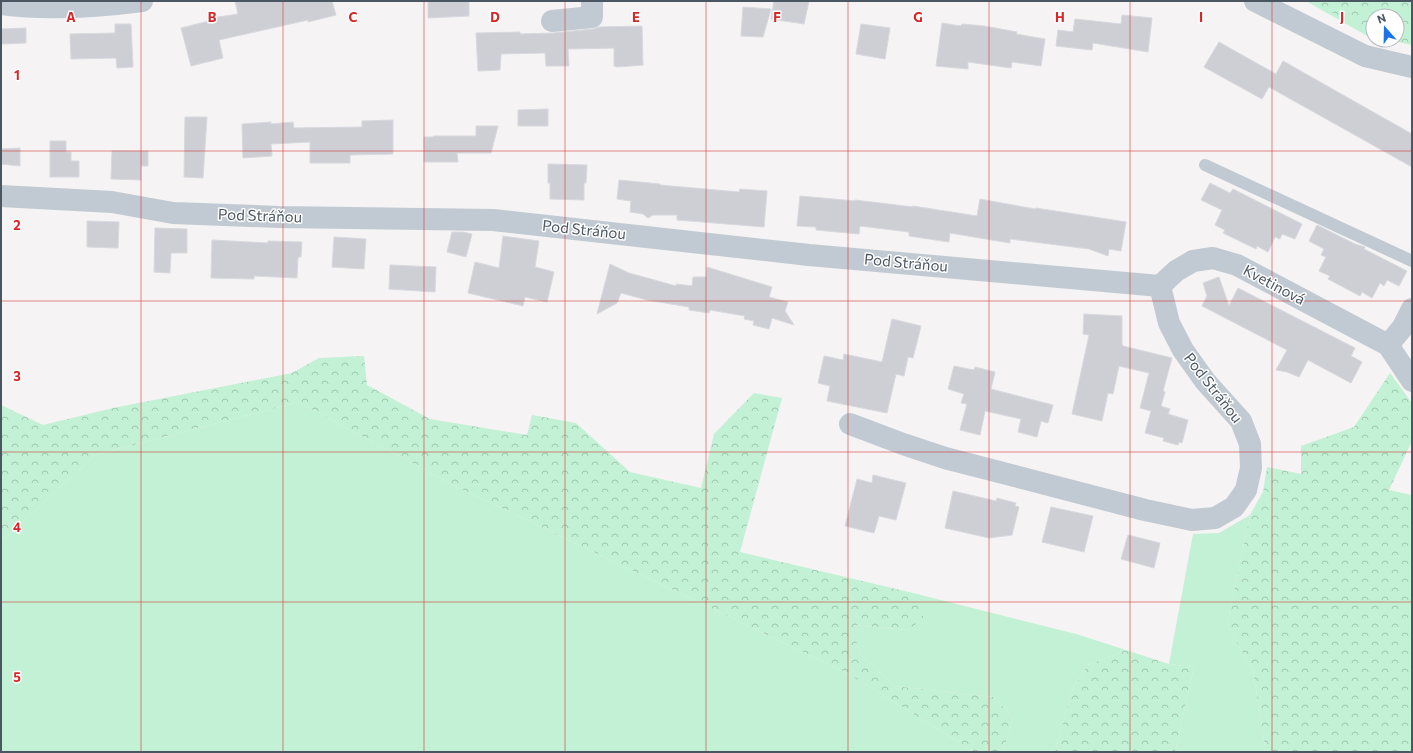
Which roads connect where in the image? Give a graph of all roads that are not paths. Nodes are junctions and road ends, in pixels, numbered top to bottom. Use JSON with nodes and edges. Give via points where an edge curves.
{"nodes":[{"id":1,"x":142,"y":1,"type":"edge"},
{"id":2,"x":1256,"y":1,"type":"edge"},
{"id":3,"x":1,"y":4,"type":"edge"},
{"id":4,"x":594,"y":11,"type":"edge"},
{"id":5,"x":552,"y":20,"type":"dead end"},
{"id":6,"x":1412,"y":67,"type":"edge"},
{"id":7,"x":1205,"y":165,"type":"dead end"},
{"id":8,"x":1,"y":196,"type":"edge"},
{"id":9,"x":1412,"y":261,"type":"edge"},
{"id":10,"x":1160,"y":286,"type":"junction"},
{"id":11,"x":1412,"y":309,"type":"edge"},
{"id":12,"x":1388,"y":345,"type":"junction"},
{"id":13,"x":1412,"y":381,"type":"edge"},
{"id":14,"x":850,"y":424,"type":"dead end"}],
"edges":[{"from":1,"to":3,"type":"street","via":[[116,5],[58,7]]},
{"from":2,"to":6,"type":"street","via":[[1365,56]]},
{"from":4,"to":5,"type":"street"},
{"from":7,"to":9,"type":"lane"},
{"from":8,"to":10,"type":"street","name":"Pod Stráňou","via":[[112,202],[173,213],[493,220],[809,255]]},
{"from":10,"to":12,"type":"street","name":"Kvetinová","via":[[1176,270],[1193,261],[1213,258],[1237,265]]},
{"from":10,"to":14,"type":"street","name":"Pod Stráňou","via":[[1169,323],[1183,350],[1241,421],[1250,444],[1251,468],[1246,490],[1234,508],[1215,518],[1192,520],[1114,502],[945,458]]},
{"from":11,"to":12,"type":"street"},
{"from":12,"to":13,"type":"street","name":"Kvetinová"}]}
